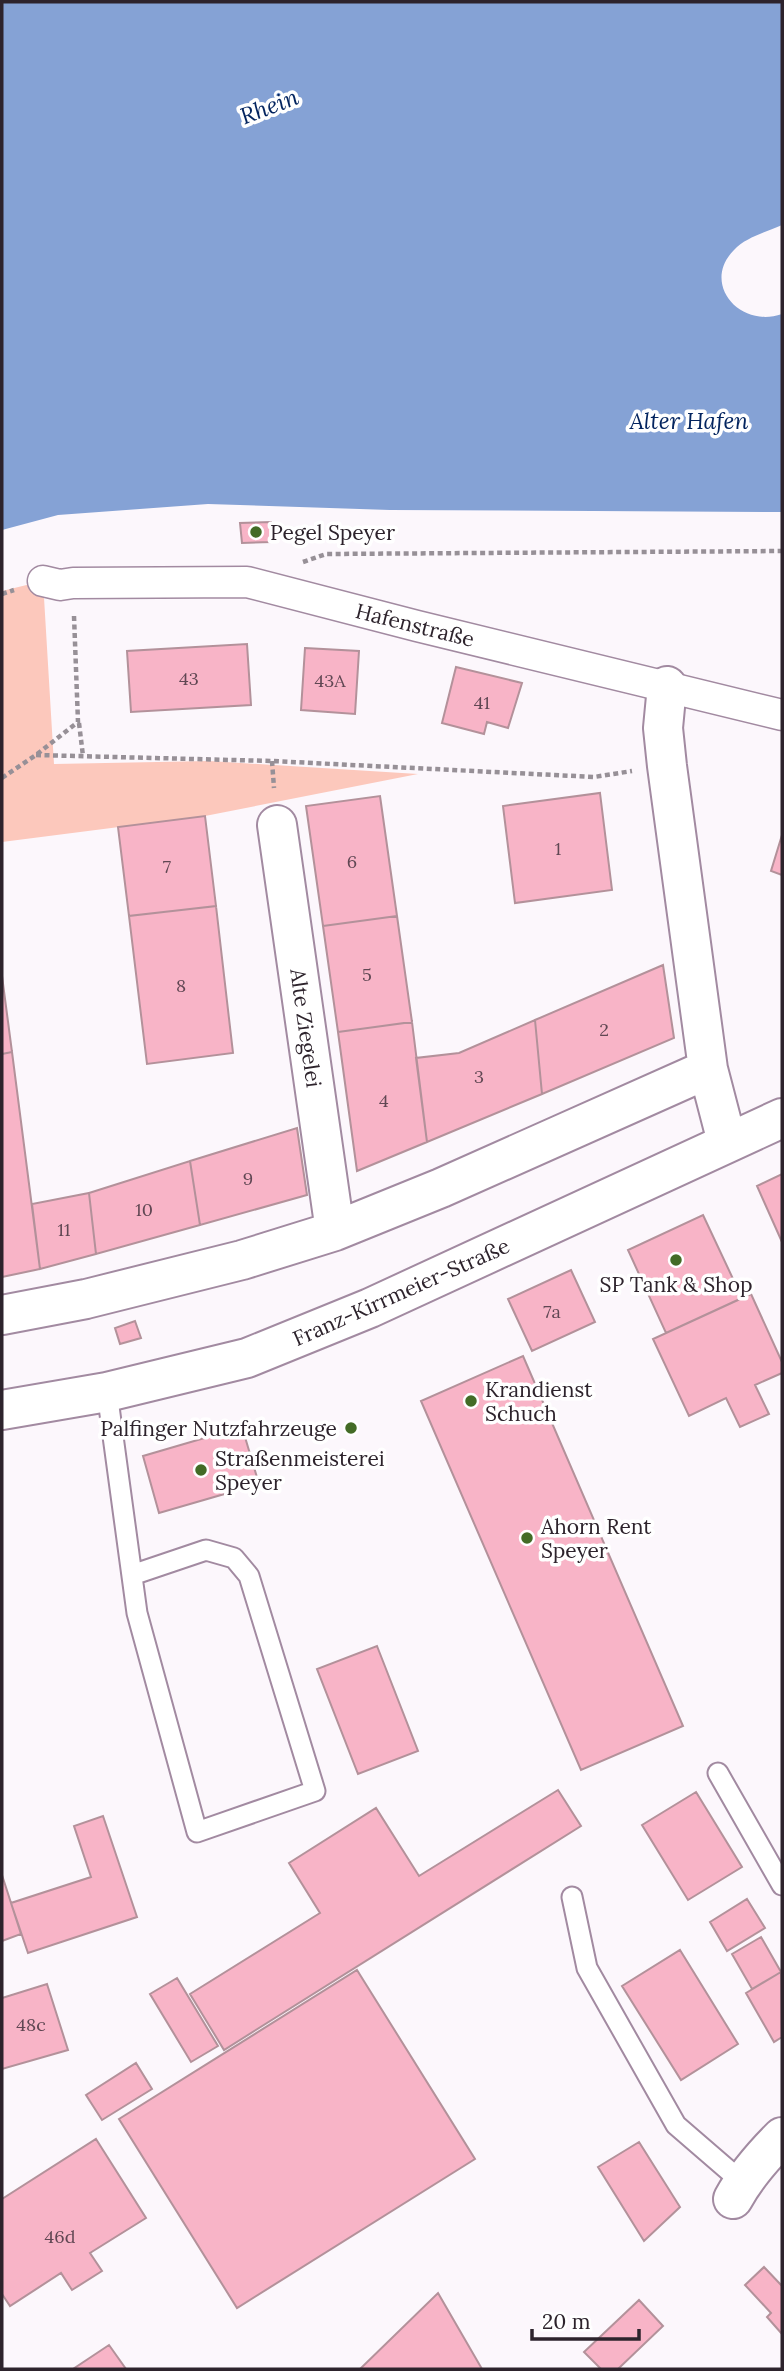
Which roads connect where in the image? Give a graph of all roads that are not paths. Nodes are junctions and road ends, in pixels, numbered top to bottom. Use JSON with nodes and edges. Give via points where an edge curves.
{"nodes":[{"id":1,"x":43,"y":581,"type":"dead end"},
{"id":2,"x":667,"y":686,"type":"junction"},
{"id":3,"x":782,"y":715,"type":"edge"},
{"id":4,"x":277,"y":825,"type":"dead end"},
{"id":5,"x":708,"y":1069,"type":"junction"},
{"id":6,"x":782,"y":1118,"type":"edge"},
{"id":7,"x":727,"y":1142,"type":"junction"},
{"id":8,"x":335,"y":1231,"type":"junction"},
{"id":9,"x":2,"y":1315,"type":"edge"},
{"id":10,"x":107,"y":1392,"type":"junction"},
{"id":11,"x":2,"y":1410,"type":"edge"},
{"id":12,"x":132,"y":1575,"type":"junction"},
{"id":13,"x":718,"y":1773,"type":"dead end"},
{"id":14,"x":782,"y":1885,"type":"edge"},
{"id":15,"x":572,"y":1897,"type":"dead end"},
{"id":16,"x":782,"y":2137,"type":"edge"},
{"id":17,"x":738,"y":2190,"type":"joint"}],
"edges":[{"from":1,"to":2,"type":"street","name":"Hafenstraße","via":[[60,585],[247,582]]},
{"from":2,"to":3,"type":"street","name":"Hafenstraße"},
{"from":2,"to":5,"type":"street","via":[[663,728]]},
{"from":4,"to":8,"type":"street","name":"Alte Ziegelei"},
{"from":5,"to":7,"type":"street"},
{"from":5,"to":8,"type":"street"},
{"from":6,"to":7,"type":"street","name":"Franz-Kirrmeier-Straße"},
{"from":7,"to":10,"type":"street","name":"Franz-Kirrmeier-Straße","via":[[329,1326],[247,1358]]},
{"from":8,"to":9,"type":"street","via":[[242,1260]]},
{"from":10,"to":11,"type":"street","name":"Franz-Kirrmeier-Straße"},
{"from":10,"to":12,"type":"lane"},
{"from":12,"to":12,"type":"lane","via":[[137,1613],[197,1832],[315,1791],[249,1576],[233,1558],[206,1550]]},
{"from":13,"to":14,"type":"lane"},
{"from":15,"to":17,"type":"lane","via":[[587,1968],[676,2125]]},
{"from":16,"to":17,"type":"street"}]}
